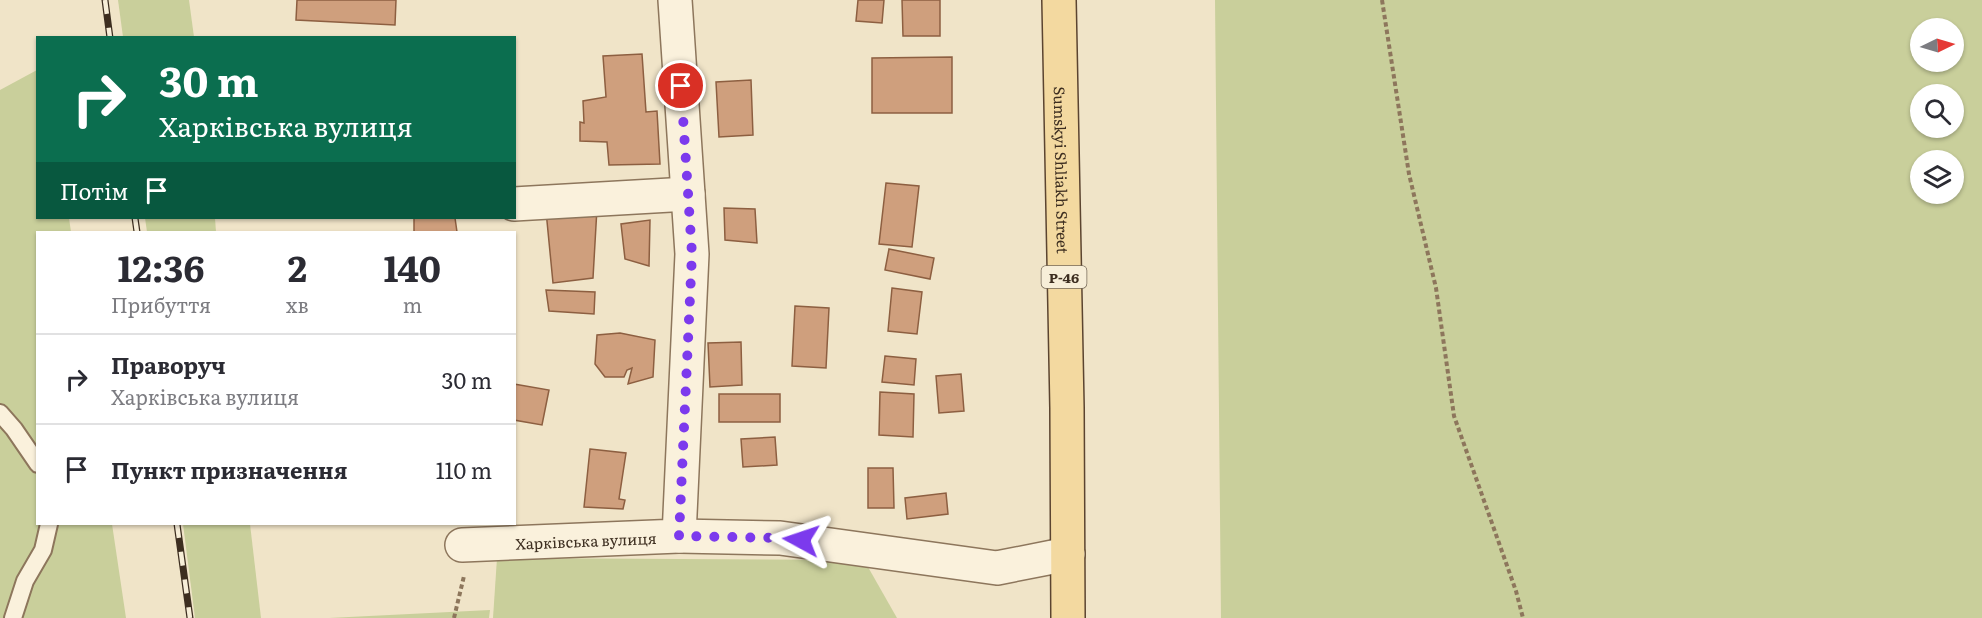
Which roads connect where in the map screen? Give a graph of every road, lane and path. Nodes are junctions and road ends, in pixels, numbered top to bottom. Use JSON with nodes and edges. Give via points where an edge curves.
{"nodes":[{"id":1,"x":675,"y":0,"type":"edge"},
{"id":2,"x":1059,"y":0,"type":"edge"},
{"id":3,"x":1382,"y":0,"type":"edge"},
{"id":4,"x":688,"y":194,"type":"junction"},
{"id":5,"x":516,"y":204,"type":"edge"},
{"id":6,"x":0,"y":413,"type":"edge"},
{"id":7,"x":36,"y":461,"type":"edge"},
{"id":8,"x":49,"y":525,"type":"edge"},
{"id":9,"x":679,"y":536,"type":"junction"},
{"id":10,"x":472,"y":545,"type":"joint"},
{"id":11,"x":1068,"y":554,"type":"junction"},
{"id":12,"x":13,"y":618,"type":"edge"},
{"id":13,"x":454,"y":618,"type":"edge"},
{"id":14,"x":1068,"y":618,"type":"edge"},
{"id":15,"x":1522,"y":618,"type":"edge"}],
"edges":[{"from":1,"to":4,"type":"street","name":"Харківська вулиця"},
{"from":2,"to":11,"type":"main road","name":"Sumskyi Shliakh Street","number":"Р-46"},
{"from":3,"to":15,"type":"path","via":[[1409,174],[1436,288],[1454,416]]},
{"from":4,"to":5,"type":"street"},
{"from":4,"to":9,"type":"street","name":"Харківська вулиця","via":[[692,254]]},
{"from":6,"to":7,"type":"lane"},
{"from":8,"to":12,"type":"lane","via":[[43,550],[25,581]]},
{"from":9,"to":10,"type":"street","name":"Харківська вулиця"},
{"from":9,"to":11,"type":"street","via":[[780,538],[997,568]]},
{"from":10,"to":13,"type":"path"},
{"from":11,"to":14,"type":"main road","number":"Р-46"}]}
